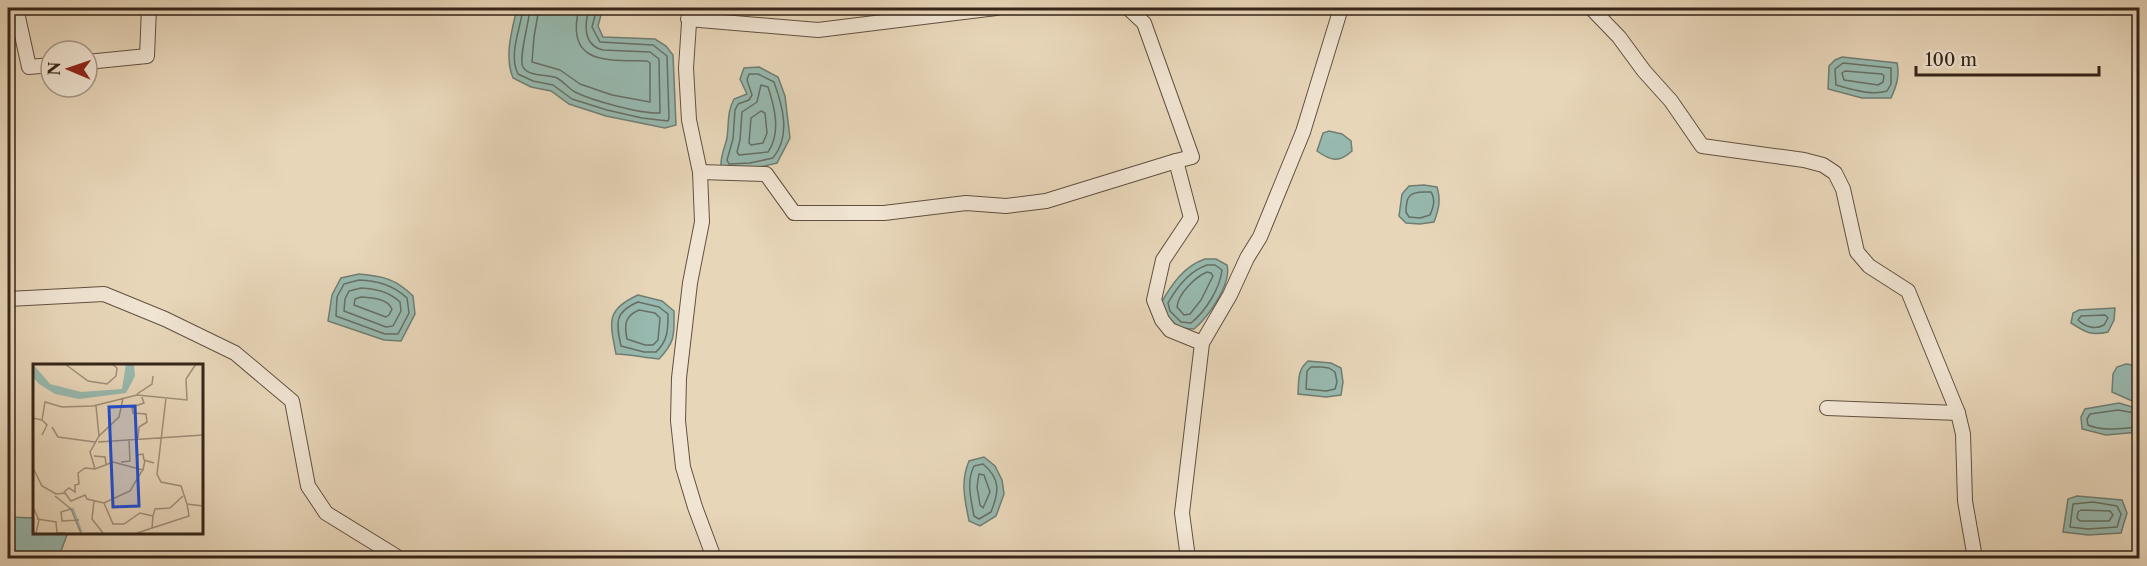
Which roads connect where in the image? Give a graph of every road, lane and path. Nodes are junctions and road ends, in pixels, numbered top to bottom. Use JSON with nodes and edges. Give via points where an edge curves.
{"nodes":[{"id":1,"x":16,"y":8,"type":"edge"},
{"id":2,"x":149,"y":8,"type":"edge"},
{"id":3,"x":996,"y":8,"type":"edge"},
{"id":4,"x":1128,"y":8,"type":"edge"},
{"id":5,"x":1341,"y":8,"type":"edge"},
{"id":6,"x":1592,"y":8,"type":"edge"},
{"id":7,"x":689,"y":13,"type":"edge"},
{"id":8,"x":99,"y":61,"type":"edge"},
{"id":9,"x":39,"y":66,"type":"edge"},
{"id":10,"x":1176,"y":161,"type":"junction"},
{"id":11,"x":700,"y":172,"type":"junction"},
{"id":12,"x":8,"y":299,"type":"edge"},
{"id":13,"x":1202,"y":343,"type":"junction"},
{"id":14,"x":1827,"y":408,"type":"dead end"},
{"id":15,"x":1958,"y":413,"type":"junction"},
{"id":16,"x":399,"y":558,"type":"edge"},
{"id":17,"x":714,"y":558,"type":"edge"},
{"id":18,"x":1188,"y":558,"type":"edge"},
{"id":19,"x":1975,"y":558,"type":"edge"}],
"edges":[{"from":1,"to":9,"type":"street","via":[[29,67]]},
{"from":2,"to":8,"type":"street","via":[[147,57]]},
{"from":3,"to":7,"type":"street","via":[[819,30]]},
{"from":4,"to":10,"type":"street","via":[[1144,23],[1192,158]]},
{"from":5,"to":13,"type":"street","via":[[1299,143],[1260,237]]},
{"from":6,"to":15,"type":"street","via":[[1671,101],[1702,146],[1804,160],[1835,173],[1843,189],[1857,252],[1869,266],[1908,291]]},
{"from":7,"to":11,"type":"street","via":[[689,120]]},
{"from":10,"to":11,"type":"street","via":[[1046,201],[1006,206],[966,203],[884,213],[794,213],[766,174]]},
{"from":10,"to":13,"type":"street","via":[[1191,218],[1163,260],[1155,300],[1170,330]]},
{"from":11,"to":17,"type":"street","via":[[702,222],[680,366],[678,421],[683,467]]},
{"from":12,"to":16,"type":"street","via":[[104,294],[235,353],[292,401],[308,486],[326,513]]},
{"from":13,"to":18,"type":"street","via":[[1182,513]]},
{"from":14,"to":15,"type":"street"},
{"from":15,"to":19,"type":"street","via":[[1963,434],[1965,501]]}]}
